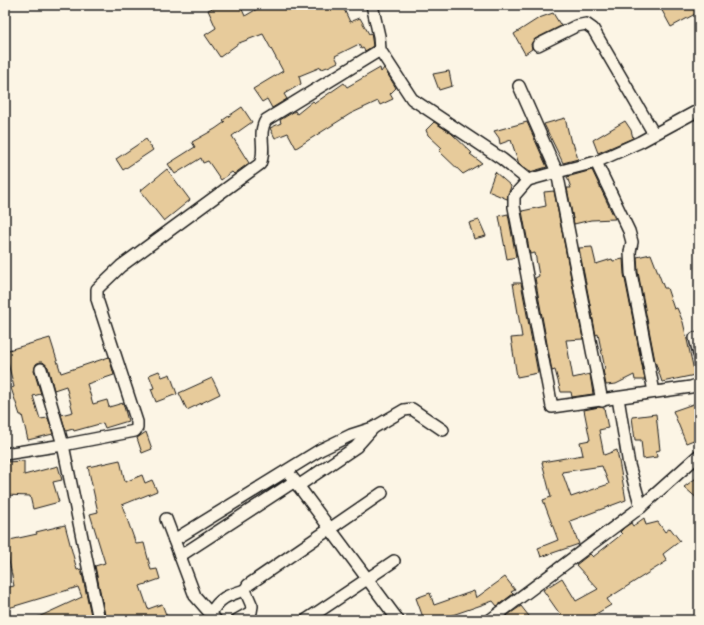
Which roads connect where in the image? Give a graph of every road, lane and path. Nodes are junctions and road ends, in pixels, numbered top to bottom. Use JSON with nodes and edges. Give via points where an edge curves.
{"nodes":[{"id":1,"x":372,"y":5,"type":"edge"},
{"id":2,"x":538,"y":45,"type":"dead end"},
{"id":3,"x":380,"y":50,"type":"junction"},
{"id":4,"x":519,"y":86,"type":"dead end"},
{"id":5,"x":699,"y":110,"type":"edge"},
{"id":6,"x":654,"y":134,"type":"junction"},
{"id":7,"x":596,"y":162,"type":"junction"},
{"id":8,"x":557,"y":172,"type":"junction"},
{"id":9,"x":528,"y":180,"type":"junction"},
{"id":10,"x":694,"y":338,"type":"dead end"},
{"id":11,"x":699,"y":354,"type":"edge"},
{"id":12,"x":41,"y":369,"type":"dead end"},
{"id":13,"x":699,"y":384,"type":"edge"},
{"id":14,"x":654,"y":392,"type":"junction"},
{"id":15,"x":618,"y":398,"type":"junction"},
{"id":16,"x":602,"y":401,"type":"junction"},
{"id":17,"x":373,"y":428,"type":"junction"},
{"id":18,"x":443,"y":430,"type":"dead end"},
{"id":19,"x":63,"y":445,"type":"junction"},
{"id":20,"x":5,"y":454,"type":"edge"},
{"id":21,"x":699,"y":455,"type":"edge"},
{"id":22,"x":287,"y":470,"type":"junction"},
{"id":23,"x":296,"y":483,"type":"junction"},
{"id":24,"x":382,"y":494,"type":"dead end"},
{"id":25,"x":641,"y":507,"type":"junction"},
{"id":26,"x":166,"y":519,"type":"dead end"},
{"id":27,"x":331,"y":530,"type":"junction"},
{"id":28,"x":174,"y":540,"type":"junction"},
{"id":29,"x":180,"y":556,"type":"junction"},
{"id":30,"x":394,"y":561,"type":"dead end"},
{"id":31,"x":368,"y":579,"type":"junction"},
{"id":32,"x":245,"y":590,"type":"junction"},
{"id":33,"x":213,"y":616,"type":"edge"},
{"id":34,"x":99,"y":620,"type":"edge"},
{"id":35,"x":237,"y":620,"type":"edge"},
{"id":36,"x":306,"y":620,"type":"edge"},
{"id":37,"x":398,"y":620,"type":"edge"},
{"id":38,"x":490,"y":620,"type":"edge"}],
"edges":[{"from":1,"to":3,"type":"street"},
{"from":2,"to":6,"type":"street","via":[[576,26],[586,24],[593,29]]},
{"from":3,"to":9,"type":"street","via":[[412,99],[502,159]]},
{"from":3,"to":19,"type":"street","via":[[266,120],[262,127],[263,157],[260,164],[121,266],[97,289],[97,299],[137,428],[126,433]]},
{"from":4,"to":8,"type":"street"},
{"from":5,"to":6,"type":"street"},
{"from":6,"to":7,"type":"street"},
{"from":7,"to":8,"type":"street"},
{"from":7,"to":14,"type":"street","via":[[632,242],[631,273]]},
{"from":8,"to":9,"type":"street"},
{"from":8,"to":16,"type":"street"},
{"from":9,"to":16,"type":"street","via":[[514,196],[514,207],[551,404],[554,408]]},
{"from":10,"to":11,"type":"street"},
{"from":12,"to":19,"type":"street"},
{"from":13,"to":14,"type":"street"},
{"from":14,"to":15,"type":"street"},
{"from":15,"to":16,"type":"street"},
{"from":15,"to":25,"type":"street","via":[[629,465]]},
{"from":17,"to":18,"type":"street","via":[[412,409]]},
{"from":17,"to":22,"type":"street","via":[[351,435]]},
{"from":17,"to":23,"type":"street","via":[[356,446]]},
{"from":19,"to":20,"type":"street"},
{"from":19,"to":34,"type":"street"},
{"from":21,"to":25,"type":"street"},
{"from":22,"to":23,"type":"street"},
{"from":22,"to":28,"type":"street"},
{"from":23,"to":27,"type":"street"},
{"from":23,"to":29,"type":"street"},
{"from":24,"to":27,"type":"street"},
{"from":25,"to":38,"type":"street"},
{"from":26,"to":28,"type":"street"},
{"from":27,"to":31,"type":"street"},
{"from":27,"to":32,"type":"street","via":[[254,580]]},
{"from":28,"to":29,"type":"street"},
{"from":29,"to":33,"type":"street","via":[[195,596]]},
{"from":30,"to":31,"type":"street"},
{"from":31,"to":36,"type":"street"},
{"from":31,"to":37,"type":"street"},
{"from":32,"to":33,"type":"street","via":[[230,594],[217,602]]},
{"from":32,"to":35,"type":"street","via":[[252,606],[251,612]]}]}
